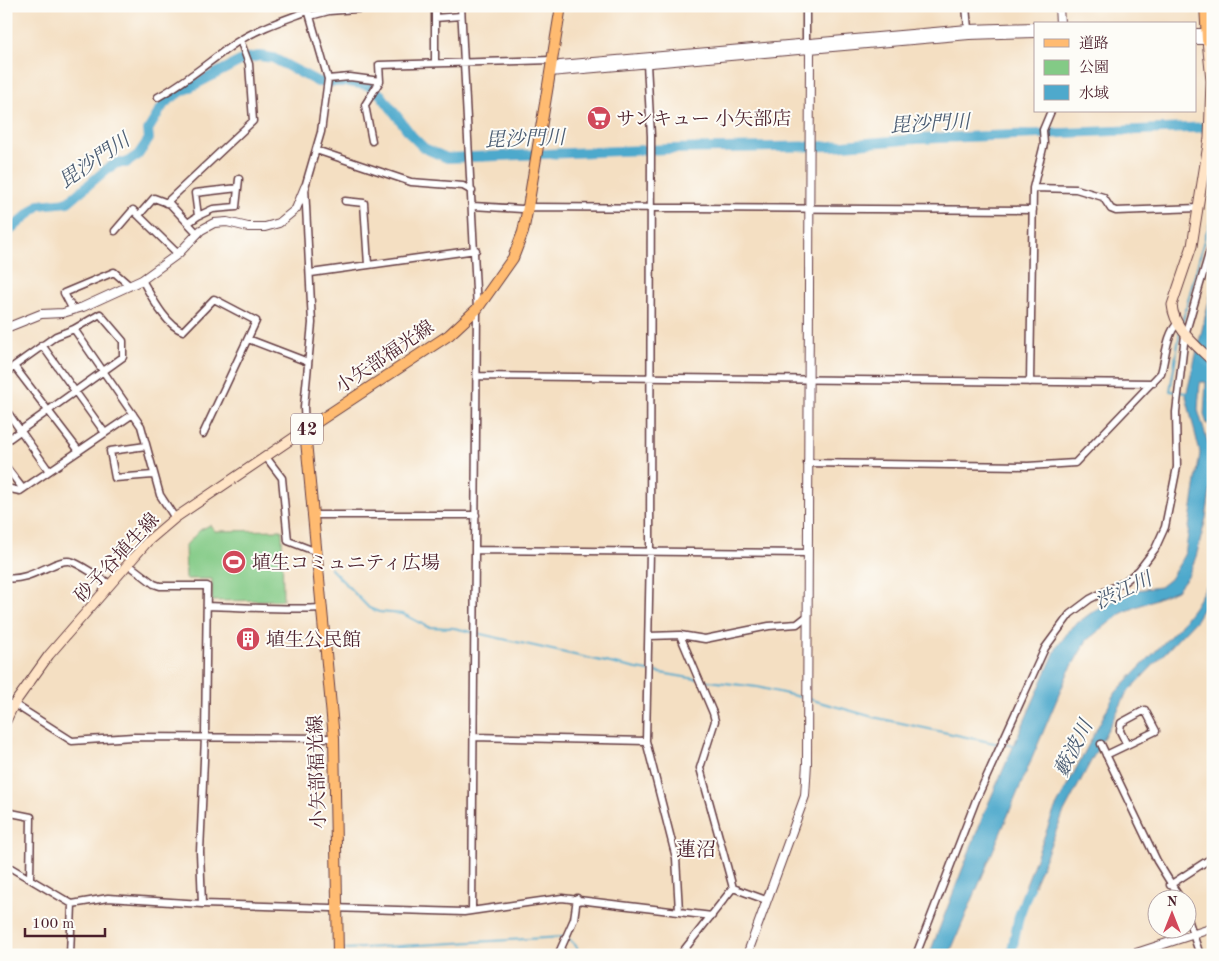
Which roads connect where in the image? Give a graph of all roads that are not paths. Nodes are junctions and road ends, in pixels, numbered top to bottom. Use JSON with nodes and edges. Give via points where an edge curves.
{"nodes":[{"id":1,"x":396,"y":6,"type":"edge"},
{"id":2,"x":435,"y":6,"type":"edge"},
{"id":3,"x":461,"y":6,"type":"edge"},
{"id":4,"x":561,"y":6,"type":"edge"},
{"id":5,"x":806,"y":6,"type":"edge"},
{"id":6,"x":966,"y":6,"type":"edge"},
{"id":7,"x":1059,"y":6,"type":"edge"},
{"id":8,"x":1205,"y":6,"type":"edge"},
{"id":9,"x":308,"y":11,"type":"edge"},
{"id":10,"x":461,"y":16,"type":"junction"},
{"id":11,"x":435,"y":18,"type":"junction"},
{"id":12,"x":1060,"y":22,"type":"edge"},
{"id":13,"x":1034,"y":27,"type":"edge"},
{"id":14,"x":968,"y":29,"type":"junction"},
{"id":15,"x":1034,"y":33,"type":"edge"},
{"id":16,"x":1196,"y":33,"type":"edge"},
{"id":17,"x":1210,"y":37,"type":"edge"},
{"id":18,"x":240,"y":40,"type":"junction"},
{"id":19,"x":1196,"y":40,"type":"edge"},
{"id":20,"x":808,"y":46,"type":"junction"},
{"id":21,"x":552,"y":60,"type":"junction"},
{"id":22,"x":463,"y":62,"type":"junction"},
{"id":23,"x":435,"y":63,"type":"junction"},
{"id":24,"x":647,"y":64,"type":"junction"},
{"id":25,"x":550,"y":72,"type":"junction"},
{"id":26,"x":328,"y":78,"type":"junction"},
{"id":27,"x":380,"y":81,"type":"junction"},
{"id":28,"x":158,"y":96,"type":"dead end"},
{"id":29,"x":1051,"y":112,"type":"edge"},
{"id":30,"x":372,"y":141,"type":"dead end"},
{"id":31,"x":316,"y":150,"type":"junction"},
{"id":32,"x":239,"y":179,"type":"dead end"},
{"id":33,"x":305,"y":187,"type":"junction"},
{"id":34,"x":238,"y":188,"type":"junction"},
{"id":35,"x":1033,"y":188,"type":"junction"},
{"id":36,"x":472,"y":191,"type":"junction"},
{"id":37,"x":345,"y":201,"type":"dead end"},
{"id":38,"x":166,"y":203,"type":"junction"},
{"id":39,"x":473,"y":206,"type":"junction"},
{"id":40,"x":528,"y":207,"type":"junction"},
{"id":41,"x":650,"y":207,"type":"junction"},
{"id":42,"x":1199,"y":208,"type":"junction"},
{"id":43,"x":809,"y":209,"type":"junction"},
{"id":44,"x":1033,"y":210,"type":"junction"},
{"id":45,"x":139,"y":215,"type":"junction"},
{"id":46,"x":198,"y":216,"type":"junction"},
{"id":47,"x":188,"y":223,"type":"junction"},
{"id":48,"x":115,"y":231,"type":"dead end"},
{"id":49,"x":198,"y":234,"type":"junction"},
{"id":50,"x":1213,"y":240,"type":"edge"},
{"id":51,"x":476,"y":250,"type":"junction"},
{"id":52,"x":178,"y":254,"type":"junction"},
{"id":53,"x":368,"y":266,"type":"junction"},
{"id":54,"x":311,"y":273,"type":"junction"},
{"id":55,"x":142,"y":280,"type":"junction"},
{"id":56,"x":130,"y":286,"type":"junction"},
{"id":57,"x":477,"y":309,"type":"junction"},
{"id":58,"x":72,"y":310,"type":"junction"},
{"id":59,"x":1178,"y":323,"type":"junction"},
{"id":60,"x":6,"y":328,"type":"edge"},
{"id":61,"x":74,"y":330,"type":"junction"},
{"id":62,"x":1185,"y":335,"type":"junction"},
{"id":63,"x":248,"y":339,"type":"junction"},
{"id":64,"x":42,"y":346,"type":"junction"},
{"id":65,"x":308,"y":362,"type":"junction"},
{"id":66,"x":1213,"y":362,"type":"edge"},
{"id":67,"x":14,"y":366,"type":"junction"},
{"id":68,"x":103,"y":370,"type":"junction"},
{"id":69,"x":6,"y":374,"type":"edge"},
{"id":70,"x":477,"y":376,"type":"junction"},
{"id":71,"x":649,"y":378,"type":"junction"},
{"id":72,"x":808,"y":379,"type":"junction"},
{"id":73,"x":1030,"y":382,"type":"junction"},
{"id":74,"x":1153,"y":383,"type":"junction"},
{"id":75,"x":75,"y":391,"type":"junction"},
{"id":76,"x":6,"y":410,"type":"edge"},
{"id":77,"x":48,"y":410,"type":"junction"},
{"id":78,"x":133,"y":414,"type":"junction"},
{"id":79,"x":21,"y":430,"type":"junction"},
{"id":80,"x":305,"y":430,"type":"junction"},
{"id":81,"x":105,"y":433,"type":"junction"},
{"id":82,"x":203,"y":434,"type":"dead end"},
{"id":83,"x":6,"y":441,"type":"edge"},
{"id":84,"x":146,"y":446,"type":"junction"},
{"id":85,"x":78,"y":451,"type":"junction"},
{"id":86,"x":266,"y":458,"type":"junction"},
{"id":87,"x":807,"y":464,"type":"junction"},
{"id":88,"x":6,"y":467,"type":"edge"},
{"id":89,"x":50,"y":471,"type":"junction"},
{"id":90,"x":153,"y":475,"type":"junction"},
{"id":91,"x":6,"y":488,"type":"edge"},
{"id":92,"x":23,"y":489,"type":"junction"},
{"id":93,"x":313,"y":515,"type":"junction"},
{"id":94,"x":476,"y":515,"type":"junction"},
{"id":95,"x":175,"y":518,"type":"junction"},
{"id":96,"x":476,"y":550,"type":"junction"},
{"id":97,"x":317,"y":552,"type":"junction"},
{"id":98,"x":650,"y":552,"type":"junction"},
{"id":99,"x":807,"y":553,"type":"junction"},
{"id":100,"x":128,"y":564,"type":"junction"},
{"id":101,"x":6,"y":578,"type":"edge"},
{"id":102,"x":110,"y":584,"type":"junction"},
{"id":103,"x":207,"y":606,"type":"junction"},
{"id":104,"x":322,"y":608,"type":"junction"},
{"id":105,"x":806,"y":617,"type":"junction"},
{"id":106,"x":680,"y":635,"type":"junction"},
{"id":107,"x":649,"y":636,"type":"junction"},
{"id":108,"x":10,"y":704,"type":"edge"},
{"id":109,"x":6,"y":721,"type":"edge"},
{"id":110,"x":205,"y":737,"type":"junction"},
{"id":111,"x":474,"y":737,"type":"junction"},
{"id":112,"x":334,"y":738,"type":"junction"},
{"id":113,"x":646,"y":741,"type":"junction"},
{"id":114,"x":1101,"y":744,"type":"dead end"},
{"id":115,"x":1127,"y":745,"type":"junction"},
{"id":116,"x":1106,"y":755,"type":"junction"},
{"id":117,"x":6,"y":812,"type":"edge"},
{"id":118,"x":1213,"y":858,"type":"edge"},
{"id":119,"x":6,"y":865,"type":"edge"},
{"id":120,"x":30,"y":879,"type":"junction"},
{"id":121,"x":1170,"y":885,"type":"junction"},
{"id":122,"x":733,"y":888,"type":"junction"},
{"id":123,"x":1172,"y":888,"type":"edge"},
{"id":124,"x":577,"y":898,"type":"junction"},
{"id":125,"x":766,"y":900,"type":"junction"},
{"id":126,"x":72,"y":904,"type":"junction"},
{"id":127,"x":202,"y":904,"type":"junction"},
{"id":128,"x":337,"y":908,"type":"junction"},
{"id":129,"x":472,"y":910,"type":"junction"},
{"id":130,"x":678,"y":911,"type":"junction"},
{"id":131,"x":712,"y":916,"type":"junction"},
{"id":132,"x":1213,"y":928,"type":"edge"},
{"id":133,"x":1196,"y":933,"type":"edge"},
{"id":134,"x":1181,"y":938,"type":"edge"},
{"id":135,"x":1194,"y":938,"type":"edge"},
{"id":136,"x":70,"y":955,"type":"edge"},
{"id":137,"x":338,"y":955,"type":"edge"},
{"id":138,"x":558,"y":955,"type":"edge"},
{"id":139,"x":680,"y":955,"type":"edge"},
{"id":140,"x":747,"y":955,"type":"edge"},
{"id":141,"x":916,"y":955,"type":"edge"},
{"id":142,"x":1130,"y":955,"type":"edge"},
{"id":143,"x":1200,"y":955,"type":"edge"}],
"edges":[{"from":1,"to":9,"type":"street"},
{"from":2,"to":11,"type":"street"},
{"from":3,"to":10,"type":"street"},
{"from":4,"to":21,"type":"main road","name":"小矢部福光線","number":"42"},
{"from":5,"to":20,"type":"street"},
{"from":6,"to":14,"type":"street"},
{"from":7,"to":12,"type":"street"},
{"from":8,"to":17,"type":"main road"},
{"from":9,"to":18,"type":"street"},
{"from":9,"to":26,"type":"street"},
{"from":10,"to":11,"type":"street"},
{"from":10,"to":22,"type":"street"},
{"from":11,"to":23,"type":"street"},
{"from":13,"to":14,"type":"street"},
{"from":14,"to":20,"type":"street"},
{"from":15,"to":20,"type":"street"},
{"from":16,"to":17,"type":"street"},
{"from":17,"to":19,"type":"street"},
{"from":17,"to":42,"type":"main road","via":[[1210,120]]},
{"from":18,"to":28,"type":"street","via":[[190,79]]},
{"from":18,"to":38,"type":"street","via":[[249,64],[253,121]]},
{"from":20,"to":24,"type":"street"},
{"from":20,"to":25,"type":"street","via":[[560,65]]},
{"from":20,"to":43,"type":"street"},
{"from":21,"to":22,"type":"street"},
{"from":21,"to":25,"type":"main road","name":"小矢部福光線","number":"42"},
{"from":22,"to":23,"type":"street"},
{"from":22,"to":36,"type":"street"},
{"from":23,"to":27,"type":"street","via":[[379,65]]},
{"from":24,"to":25,"type":"street"},
{"from":24,"to":41,"type":"street"},
{"from":25,"to":40,"type":"main road","name":"小矢部福光線","number":"42"},
{"from":26,"to":27,"type":"street","via":[[350,76]]},
{"from":26,"to":31,"type":"street"},
{"from":27,"to":30,"type":"street","via":[[365,105]]},
{"from":29,"to":35,"type":"street","via":[[1043,130],[1044,144]]},
{"from":31,"to":33,"type":"street"},
{"from":31,"to":36,"type":"street","via":[[411,182],[463,186]]},
{"from":32,"to":34,"type":"street"},
{"from":33,"to":49,"type":"street","via":[[296,209],[279,223],[264,227],[214,223]]},
{"from":33,"to":54,"type":"street"},
{"from":34,"to":46,"type":"street","via":[[236,207],[213,209]]},
{"from":34,"to":46,"type":"street","via":[[195,193]]},
{"from":35,"to":42,"type":"street","via":[[1076,189],[1103,197],[1110,209],[1116,211]]},
{"from":35,"to":44,"type":"street"},
{"from":36,"to":39,"type":"street"},
{"from":37,"to":53,"type":"street","via":[[364,203]]},
{"from":38,"to":45,"type":"street","via":[[154,198]]},
{"from":38,"to":47,"type":"street"},
{"from":39,"to":40,"type":"street"},
{"from":39,"to":51,"type":"street"},
{"from":40,"to":41,"type":"street"},
{"from":40,"to":57,"type":"main road","name":"小矢部福光線","number":"42","via":[[513,258]]},
{"from":41,"to":43,"type":"street"},
{"from":41,"to":71,"type":"street"},
{"from":42,"to":59,"type":"main road","via":[[1192,246],[1172,305]]},
{"from":43,"to":44,"type":"street"},
{"from":43,"to":72,"type":"street"},
{"from":44,"to":73,"type":"street"},
{"from":45,"to":48,"type":"street","via":[[134,210]]},
{"from":45,"to":52,"type":"street"},
{"from":46,"to":47,"type":"street"},
{"from":47,"to":49,"type":"street"},
{"from":49,"to":52,"type":"street"},
{"from":50,"to":62,"type":"street"},
{"from":51,"to":53,"type":"street"},
{"from":51,"to":57,"type":"street"},
{"from":52,"to":55,"type":"street"},
{"from":53,"to":54,"type":"street"},
{"from":54,"to":65,"type":"street","via":[[312,323]]},
{"from":55,"to":56,"type":"street"},
{"from":55,"to":63,"type":"street","via":[[157,307],[178,329],[183,331],[214,299],[256,321]]},
{"from":56,"to":58,"type":"street"},
{"from":56,"to":58,"type":"street","via":[[114,272],[64,292]]},
{"from":57,"to":70,"type":"street"},
{"from":57,"to":80,"type":"main road","name":"小矢部福光線","number":"42","via":[[449,335]]},
{"from":58,"to":60,"type":"street","via":[[40,314]]},
{"from":59,"to":62,"type":"main road"},
{"from":59,"to":74,"type":"street","via":[[1169,333],[1161,373]]},
{"from":61,"to":64,"type":"street","via":[[56,336]]},
{"from":61,"to":68,"type":"street"},
{"from":61,"to":68,"type":"street","via":[[100,314],[123,341],[123,357]]},
{"from":62,"to":66,"type":"main road"},
{"from":62,"to":141,"type":"street","via":[[1176,412],[1177,467],[1165,527],[1155,549],[1139,570],[1070,614],[1045,648],[976,800]]},
{"from":63,"to":65,"type":"street"},
{"from":63,"to":82,"type":"street"},
{"from":64,"to":67,"type":"street"},
{"from":64,"to":75,"type":"street"},
{"from":65,"to":80,"type":"street"},
{"from":67,"to":69,"type":"street"},
{"from":67,"to":77,"type":"street"},
{"from":68,"to":75,"type":"street"},
{"from":68,"to":78,"type":"street"},
{"from":70,"to":71,"type":"street"},
{"from":70,"to":94,"type":"street"},
{"from":71,"to":72,"type":"street"},
{"from":71,"to":98,"type":"street"},
{"from":72,"to":73,"type":"street"},
{"from":72,"to":87,"type":"street"},
{"from":73,"to":74,"type":"street"},
{"from":74,"to":87,"type":"street","via":[[1075,464]]},
{"from":75,"to":77,"type":"street"},
{"from":75,"to":81,"type":"street"},
{"from":76,"to":79,"type":"street"},
{"from":77,"to":79,"type":"street"},
{"from":77,"to":85,"type":"street"},
{"from":78,"to":81,"type":"street"},
{"from":78,"to":84,"type":"street","via":[[141,426]]},
{"from":79,"to":83,"type":"street"},
{"from":79,"to":89,"type":"street"},
{"from":80,"to":86,"type":"main road","name":"砂子谷埴生線"},
{"from":80,"to":93,"type":"main road","name":"小矢部福光線","number":"42"},
{"from":81,"to":85,"type":"street"},
{"from":84,"to":90,"type":"street"},
{"from":84,"to":90,"type":"street","via":[[110,451],[115,478]]},
{"from":85,"to":89,"type":"street"},
{"from":86,"to":95,"type":"main road","name":"砂子谷埴生線"},
{"from":86,"to":97,"type":"street","via":[[282,478],[288,541]]},
{"from":87,"to":99,"type":"street"},
{"from":88,"to":92,"type":"street"},
{"from":89,"to":92,"type":"street"},
{"from":90,"to":95,"type":"street","via":[[160,495]]},
{"from":91,"to":92,"type":"street"},
{"from":93,"to":94,"type":"street"},
{"from":93,"to":97,"type":"main road","name":"小矢部福光線","number":"42"},
{"from":94,"to":96,"type":"street"},
{"from":95,"to":100,"type":"main road","name":"砂子谷埴生線"},
{"from":96,"to":98,"type":"street"},
{"from":96,"to":111,"type":"street"},
{"from":97,"to":104,"type":"main road","name":"小矢部福光線","number":"42"},
{"from":98,"to":99,"type":"street"},
{"from":98,"to":107,"type":"street"},
{"from":99,"to":105,"type":"street"},
{"from":100,"to":102,"type":"main road","name":"砂子谷埴生線"},
{"from":100,"to":103,"type":"street","via":[[160,586],[207,586]]},
{"from":101,"to":102,"type":"street","via":[[34,575],[62,561],[72,562]]},
{"from":102,"to":108,"type":"main road","name":"砂子谷埴生線"},
{"from":103,"to":104,"type":"street","via":[[288,610]]},
{"from":103,"to":110,"type":"street"},
{"from":104,"to":112,"type":"main road","name":"小矢部福光線","number":"42"},
{"from":105,"to":106,"type":"street","via":[[797,624],[704,639]]},
{"from":105,"to":125,"type":"street","via":[[805,796]]},
{"from":106,"to":107,"type":"street"},
{"from":106,"to":122,"type":"street","via":[[713,713],[714,721],[700,768]]},
{"from":107,"to":113,"type":"street"},
{"from":108,"to":109,"type":"main road","name":"砂子谷埴生線"},
{"from":108,"to":110,"type":"street","via":[[72,741]]},
{"from":110,"to":112,"type":"street"},
{"from":110,"to":127,"type":"street","via":[[200,852]]},
{"from":111,"to":113,"type":"street"},
{"from":111,"to":129,"type":"street"},
{"from":112,"to":128,"type":"main road","name":"小矢部福光線","number":"42"},
{"from":113,"to":130,"type":"street","via":[[676,858]]},
{"from":114,"to":116,"type":"street"},
{"from":115,"to":115,"type":"street","via":[[1156,732],[1145,710],[1121,723],[1120,731]]},
{"from":115,"to":116,"type":"street"},
{"from":116,"to":121,"type":"street"},
{"from":117,"to":120,"type":"street","via":[[31,817]]},
{"from":118,"to":121,"type":"street"},
{"from":119,"to":120,"type":"street"},
{"from":120,"to":126,"type":"street"},
{"from":121,"to":123,"type":"street"},
{"from":122,"to":125,"type":"street"},
{"from":122,"to":131,"type":"street"},
{"from":124,"to":129,"type":"street"},
{"from":124,"to":130,"type":"street"},
{"from":124,"to":138,"type":"street","via":[[574,919]]},
{"from":125,"to":140,"type":"street"},
{"from":126,"to":127,"type":"street","via":[[108,898]]},
{"from":126,"to":136,"type":"street"},
{"from":127,"to":128,"type":"street"},
{"from":128,"to":129,"type":"street"},
{"from":128,"to":137,"type":"main road","name":"小矢部福光線","number":"42"},
{"from":130,"to":131,"type":"street"},
{"from":131,"to":139,"type":"street"},
{"from":132,"to":133,"type":"street"},
{"from":134,"to":142,"type":"street"},
{"from":135,"to":143,"type":"street"}]}
